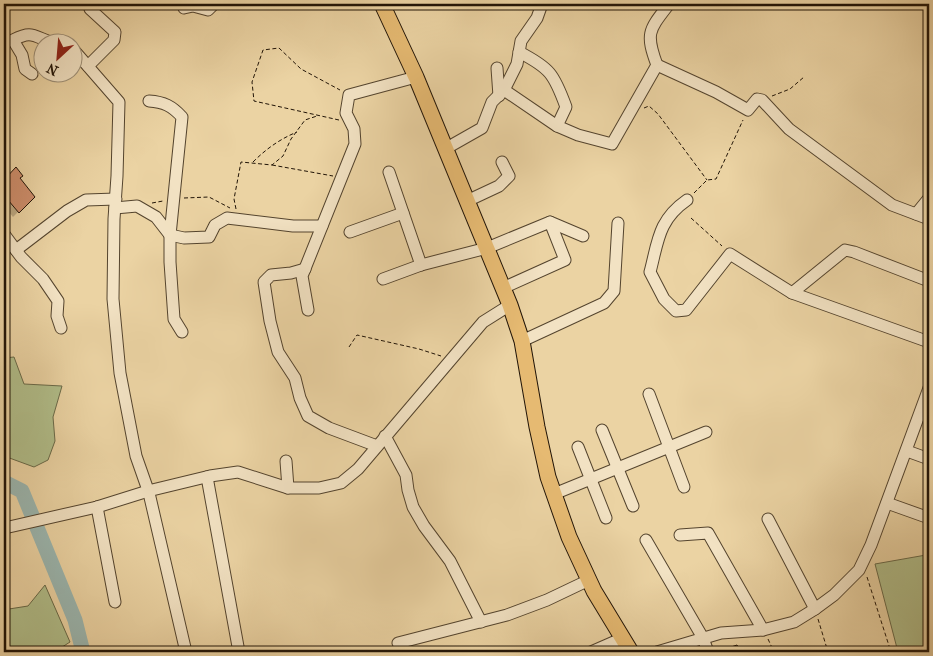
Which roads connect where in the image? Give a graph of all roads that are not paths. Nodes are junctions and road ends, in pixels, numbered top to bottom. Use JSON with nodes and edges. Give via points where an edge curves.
{"nodes":[{"id":1,"x":88,"y":4,"type":"edge"},
{"id":2,"x":214,"y":4,"type":"edge"},
{"id":3,"x":382,"y":4,"type":"edge"},
{"id":4,"x":393,"y":4,"type":"edge"},
{"id":5,"x":542,"y":4,"type":"edge"},
{"id":6,"x":669,"y":4,"type":"edge"},
{"id":7,"x":184,"y":8,"type":"dead end"},
{"id":8,"x":32,"y":36,"type":"edge"},
{"id":9,"x":8,"y":42,"type":"edge"},
{"id":10,"x":519,"y":52,"type":"junction"},
{"id":11,"x":82,"y":59,"type":"edge"},
{"id":12,"x":657,"y":65,"type":"junction"},
{"id":13,"x":88,"y":66,"type":"junction"},
{"id":14,"x":497,"y":68,"type":"dead end"},
{"id":15,"x":32,"y":74,"type":"dead end"},
{"id":16,"x":416,"y":76,"type":"junction"},
{"id":17,"x":501,"y":93,"type":"junction"},
{"id":18,"x":149,"y":101,"type":"dead end"},
{"id":19,"x":557,"y":126,"type":"junction"},
{"id":20,"x":445,"y":149,"type":"junction"},
{"id":21,"x":502,"y":162,"type":"dead end"},
{"id":22,"x":389,"y":172,"type":"dead end"},
{"id":23,"x":929,"y":198,"type":"edge"},
{"id":24,"x":687,"y":200,"type":"road end"},
{"id":25,"x":467,"y":201,"type":"junction"},
{"id":26,"x":115,"y":204,"type":"junction"},
{"id":27,"x":403,"y":213,"type":"junction"},
{"id":28,"x":916,"y":214,"type":"junction"},
{"id":29,"x":929,"y":219,"type":"edge"},
{"id":30,"x":550,"y":222,"type":"junction"},
{"id":31,"x":618,"y":223,"type":"dead end"},
{"id":32,"x":322,"y":226,"type":"junction"},
{"id":33,"x":350,"y":232,"type":"dead end"},
{"id":34,"x":4,"y":234,"type":"edge"},
{"id":35,"x":170,"y":235,"type":"junction"},
{"id":36,"x":584,"y":236,"type":"dead end"},
{"id":37,"x":487,"y":248,"type":"junction"},
{"id":38,"x":16,"y":250,"type":"junction"},
{"id":39,"x":422,"y":265,"type":"junction"},
{"id":40,"x":305,"y":269,"type":"junction"},
{"id":41,"x":383,"y":279,"type":"dead end"},
{"id":42,"x":929,"y":281,"type":"edge"},
{"id":43,"x":503,"y":288,"type":"junction"},
{"id":44,"x":792,"y":293,"type":"junction"},
{"id":45,"x":510,"y":305,"type":"junction"},
{"id":46,"x":308,"y":310,"type":"dead end"},
{"id":47,"x":61,"y":328,"type":"dead end"},
{"id":48,"x":182,"y":332,"type":"dead end"},
{"id":49,"x":522,"y":341,"type":"junction"},
{"id":50,"x":929,"y":342,"type":"edge"},
{"id":51,"x":649,"y":394,"type":"dead end"},
{"id":52,"x":928,"y":395,"type":"edge"},
{"id":53,"x":602,"y":430,"type":"dead end"},
{"id":54,"x":706,"y":432,"type":"dead end"},
{"id":55,"x":385,"y":436,"type":"junction"},
{"id":56,"x":377,"y":446,"type":"junction"},
{"id":57,"x":578,"y":446,"type":"dead end"},
{"id":58,"x":669,"y":447,"type":"junction"},
{"id":59,"x":907,"y":451,"type":"junction"},
{"id":60,"x":929,"y":459,"type":"edge"},
{"id":61,"x":286,"y":461,"type":"dead end"},
{"id":62,"x":617,"y":468,"type":"junction"},
{"id":63,"x":207,"y":477,"type":"junction"},
{"id":64,"x":591,"y":479,"type":"junction"},
{"id":65,"x":684,"y":487,"type":"dead end"},
{"id":66,"x":288,"y":488,"type":"junction"},
{"id":67,"x":148,"y":491,"type":"junction"},
{"id":68,"x":554,"y":494,"type":"junction"},
{"id":69,"x":887,"y":503,"type":"junction"},
{"id":70,"x":632,"y":506,"type":"dead end"},
{"id":71,"x":97,"y":507,"type":"junction"},
{"id":72,"x":606,"y":518,"type":"dead end"},
{"id":73,"x":768,"y":518,"type":"dead end"},
{"id":74,"x":929,"y":518,"type":"edge"},
{"id":75,"x":9,"y":527,"type":"dead end"},
{"id":76,"x":680,"y":535,"type":"dead end"},
{"id":77,"x":646,"y":540,"type":"dead end"},
{"id":78,"x":590,"y":580,"type":"junction"},
{"id":79,"x":115,"y":602,"type":"dead end"},
{"id":80,"x":815,"y":609,"type":"junction"},
{"id":81,"x":481,"y":622,"type":"junction"},
{"id":82,"x":764,"y":630,"type":"junction"},
{"id":83,"x":622,"y":638,"type":"junction"},
{"id":84,"x":703,"y":638,"type":"junction"},
{"id":85,"x":398,"y":643,"type":"dead end"},
{"id":86,"x":186,"y":652,"type":"edge"},
{"id":87,"x":239,"y":652,"type":"edge"},
{"id":88,"x":591,"y":652,"type":"edge"},
{"id":89,"x":631,"y":652,"type":"edge"},
{"id":90,"x":657,"y":652,"type":"edge"},
{"id":91,"x":708,"y":652,"type":"edge"}],
"edges":[{"from":1,"to":13,"type":"street","via":[[115,32],[114,40]]},
{"from":2,"to":7,"type":"street","via":[[208,10],[194,6]]},
{"from":3,"to":16,"type":"main road"},
{"from":4,"to":16,"type":"main road"},
{"from":5,"to":10,"type":"street","via":[[537,18],[521,41]]},
{"from":6,"to":12,"type":"street","via":[[650,31],[649,44]]},
{"from":8,"to":9,"type":"street","via":[[25,34]]},
{"from":9,"to":15,"type":"street","via":[[22,55],[25,69]]},
{"from":10,"to":17,"type":"street","via":[[517,64]]},
{"from":10,"to":19,"type":"street","via":[[547,68],[558,85],[566,107]]},
{"from":11,"to":13,"type":"street"},
{"from":12,"to":19,"type":"street","via":[[612,144],[578,136]]},
{"from":12,"to":28,"type":"street","via":[[748,110],[757,99],[762,100],[789,129],[892,205]]},
{"from":13,"to":26,"type":"street","via":[[119,102]]},
{"from":14,"to":17,"type":"street"},
{"from":16,"to":20,"type":"main road"},
{"from":16,"to":32,"type":"street","via":[[349,95],[346,113],[354,129],[355,144]]},
{"from":17,"to":19,"type":"street"},
{"from":17,"to":20,"type":"street","via":[[492,102],[482,128]]},
{"from":18,"to":35,"type":"street","via":[[172,107],[182,117]]},
{"from":20,"to":25,"type":"main road"},
{"from":21,"to":25,"type":"street","via":[[509,176],[499,186]]},
{"from":22,"to":27,"type":"street"},
{"from":23,"to":28,"type":"street"},
{"from":24,"to":44,"type":"street","via":[[676,207],[659,234],[650,272],[664,299],[676,310],[686,310],[730,254]]},
{"from":25,"to":37,"type":"main road"},
{"from":26,"to":35,"type":"street","via":[[137,206],[156,217]]},
{"from":26,"to":38,"type":"street","via":[[86,200]]},
{"from":26,"to":67,"type":"street","via":[[114,299],[120,374],[136,456]]},
{"from":27,"to":33,"type":"street"},
{"from":27,"to":39,"type":"street"},
{"from":28,"to":29,"type":"street"},
{"from":30,"to":36,"type":"street"},
{"from":30,"to":37,"type":"street"},
{"from":30,"to":43,"type":"street","via":[[565,260]]},
{"from":31,"to":49,"type":"street","via":[[614,291],[604,303]]},
{"from":32,"to":35,"type":"street","via":[[292,226],[228,218],[215,225],[209,237]]},
{"from":32,"to":40,"type":"street"},
{"from":34,"to":38,"type":"street"},
{"from":35,"to":48,"type":"street","via":[[174,319]]},
{"from":37,"to":39,"type":"street"},
{"from":37,"to":43,"type":"main road"},
{"from":38,"to":47,"type":"street","via":[[58,301],[57,316]]},
{"from":39,"to":41,"type":"street"},
{"from":40,"to":46,"type":"street","via":[[302,276]]},
{"from":40,"to":56,"type":"street","via":[[271,276],[264,282],[278,352],[295,378],[308,416],[329,428]]},
{"from":42,"to":44,"type":"street","via":[[845,250]]},
{"from":43,"to":45,"type":"main road"},
{"from":44,"to":50,"type":"street"},
{"from":45,"to":49,"type":"main road"},
{"from":45,"to":55,"type":"street","via":[[483,322]]},
{"from":49,"to":68,"type":"main road","via":[[537,427]]},
{"from":51,"to":58,"type":"street"},
{"from":52,"to":59,"type":"street"},
{"from":53,"to":62,"type":"street"},
{"from":54,"to":58,"type":"street"},
{"from":55,"to":56,"type":"street"},
{"from":55,"to":81,"type":"street","via":[[406,475],[413,507],[450,561]]},
{"from":56,"to":66,"type":"street","via":[[341,483],[319,488]]},
{"from":57,"to":64,"type":"street"},
{"from":58,"to":62,"type":"street"},
{"from":58,"to":65,"type":"street"},
{"from":59,"to":60,"type":"street"},
{"from":59,"to":69,"type":"street"},
{"from":61,"to":66,"type":"street"},
{"from":62,"to":64,"type":"street"},
{"from":62,"to":70,"type":"street"},
{"from":63,"to":66,"type":"street","via":[[238,472]]},
{"from":63,"to":67,"type":"street"},
{"from":63,"to":87,"type":"street"},
{"from":64,"to":68,"type":"street"},
{"from":64,"to":72,"type":"street"},
{"from":67,"to":71,"type":"street"},
{"from":67,"to":86,"type":"street"},
{"from":68,"to":78,"type":"main road","via":[[569,537]]},
{"from":69,"to":74,"type":"street"},
{"from":69,"to":80,"type":"street","via":[[858,570]]},
{"from":71,"to":75,"type":"street"},
{"from":71,"to":79,"type":"street"},
{"from":73,"to":80,"type":"street"},
{"from":76,"to":82,"type":"street","via":[[708,533]]},
{"from":77,"to":84,"type":"street"},
{"from":78,"to":81,"type":"street","via":[[547,600]]},
{"from":78,"to":83,"type":"main road"},
{"from":80,"to":82,"type":"street","via":[[794,622]]},
{"from":81,"to":85,"type":"street"},
{"from":82,"to":84,"type":"street"},
{"from":83,"to":88,"type":"street"},
{"from":83,"to":89,"type":"main road"},
{"from":84,"to":90,"type":"street"},
{"from":84,"to":91,"type":"street"}]}
